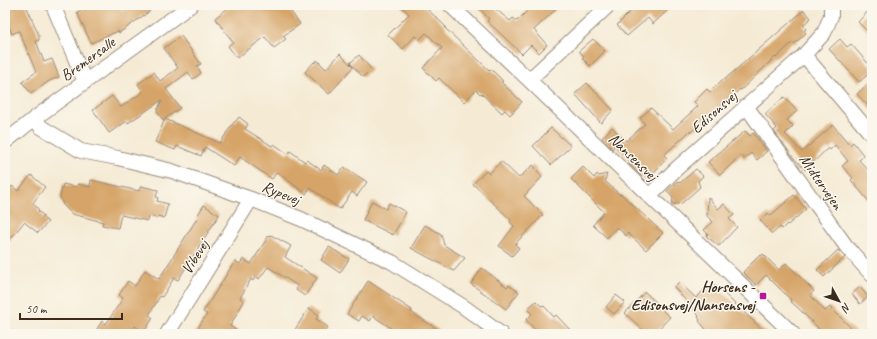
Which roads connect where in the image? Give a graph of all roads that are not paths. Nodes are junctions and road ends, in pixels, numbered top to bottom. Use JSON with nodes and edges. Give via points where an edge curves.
{"nodes":[{"id":1,"x":54,"y":5,"type":"edge"},
{"id":2,"x":191,"y":5,"type":"edge"},
{"id":3,"x":450,"y":5,"type":"edge"},
{"id":4,"x":609,"y":5,"type":"edge"},
{"id":5,"x":831,"y":5,"type":"edge"},
{"id":6,"x":804,"y":55,"type":"junction"},
{"id":7,"x":530,"y":80,"type":"junction"},
{"id":8,"x":85,"y":82,"type":"junction"},
{"id":9,"x":746,"y":106,"type":"junction"},
{"id":10,"x":35,"y":118,"type":"junction"},
{"id":11,"x":872,"y":135,"type":"edge"},
{"id":12,"x":5,"y":142,"type":"edge"},
{"id":13,"x":649,"y":196,"type":"junction"},
{"id":14,"x":251,"y":199,"type":"junction"},
{"id":15,"x":872,"y":274,"type":"edge"},
{"id":16,"x":167,"y":334,"type":"edge"},
{"id":17,"x":502,"y":334,"type":"edge"},
{"id":18,"x":793,"y":334,"type":"edge"}],
"edges":[{"from":1,"to":8,"type":"street"},
{"from":2,"to":8,"type":"street","name":"Bremersalle"},
{"from":3,"to":7,"type":"street","name":"Nansensvej"},
{"from":4,"to":7,"type":"street"},
{"from":5,"to":6,"type":"street","name":"Edisonsvej","via":[[831,16],[824,33]]},
{"from":6,"to":9,"type":"street","name":"Edisonsvej"},
{"from":6,"to":11,"type":"street"},
{"from":7,"to":13,"type":"street","name":"Nansensvej"},
{"from":8,"to":10,"type":"street","name":"Bremersalle"},
{"from":9,"to":13,"type":"street","name":"Edisonsvej"},
{"from":9,"to":15,"type":"street","name":"Midtervejen","via":[[846,246]]},
{"from":10,"to":12,"type":"street","name":"Bremersalle"},
{"from":10,"to":14,"type":"street","name":"Rypevej","via":[[41,127],[81,151],[172,171]]},
{"from":13,"to":18,"type":"street","name":"Nansensvej"},
{"from":14,"to":16,"type":"street","name":"Vibevej"},
{"from":14,"to":17,"type":"street","name":"Rypevej","via":[[301,219],[392,262]]}]}
